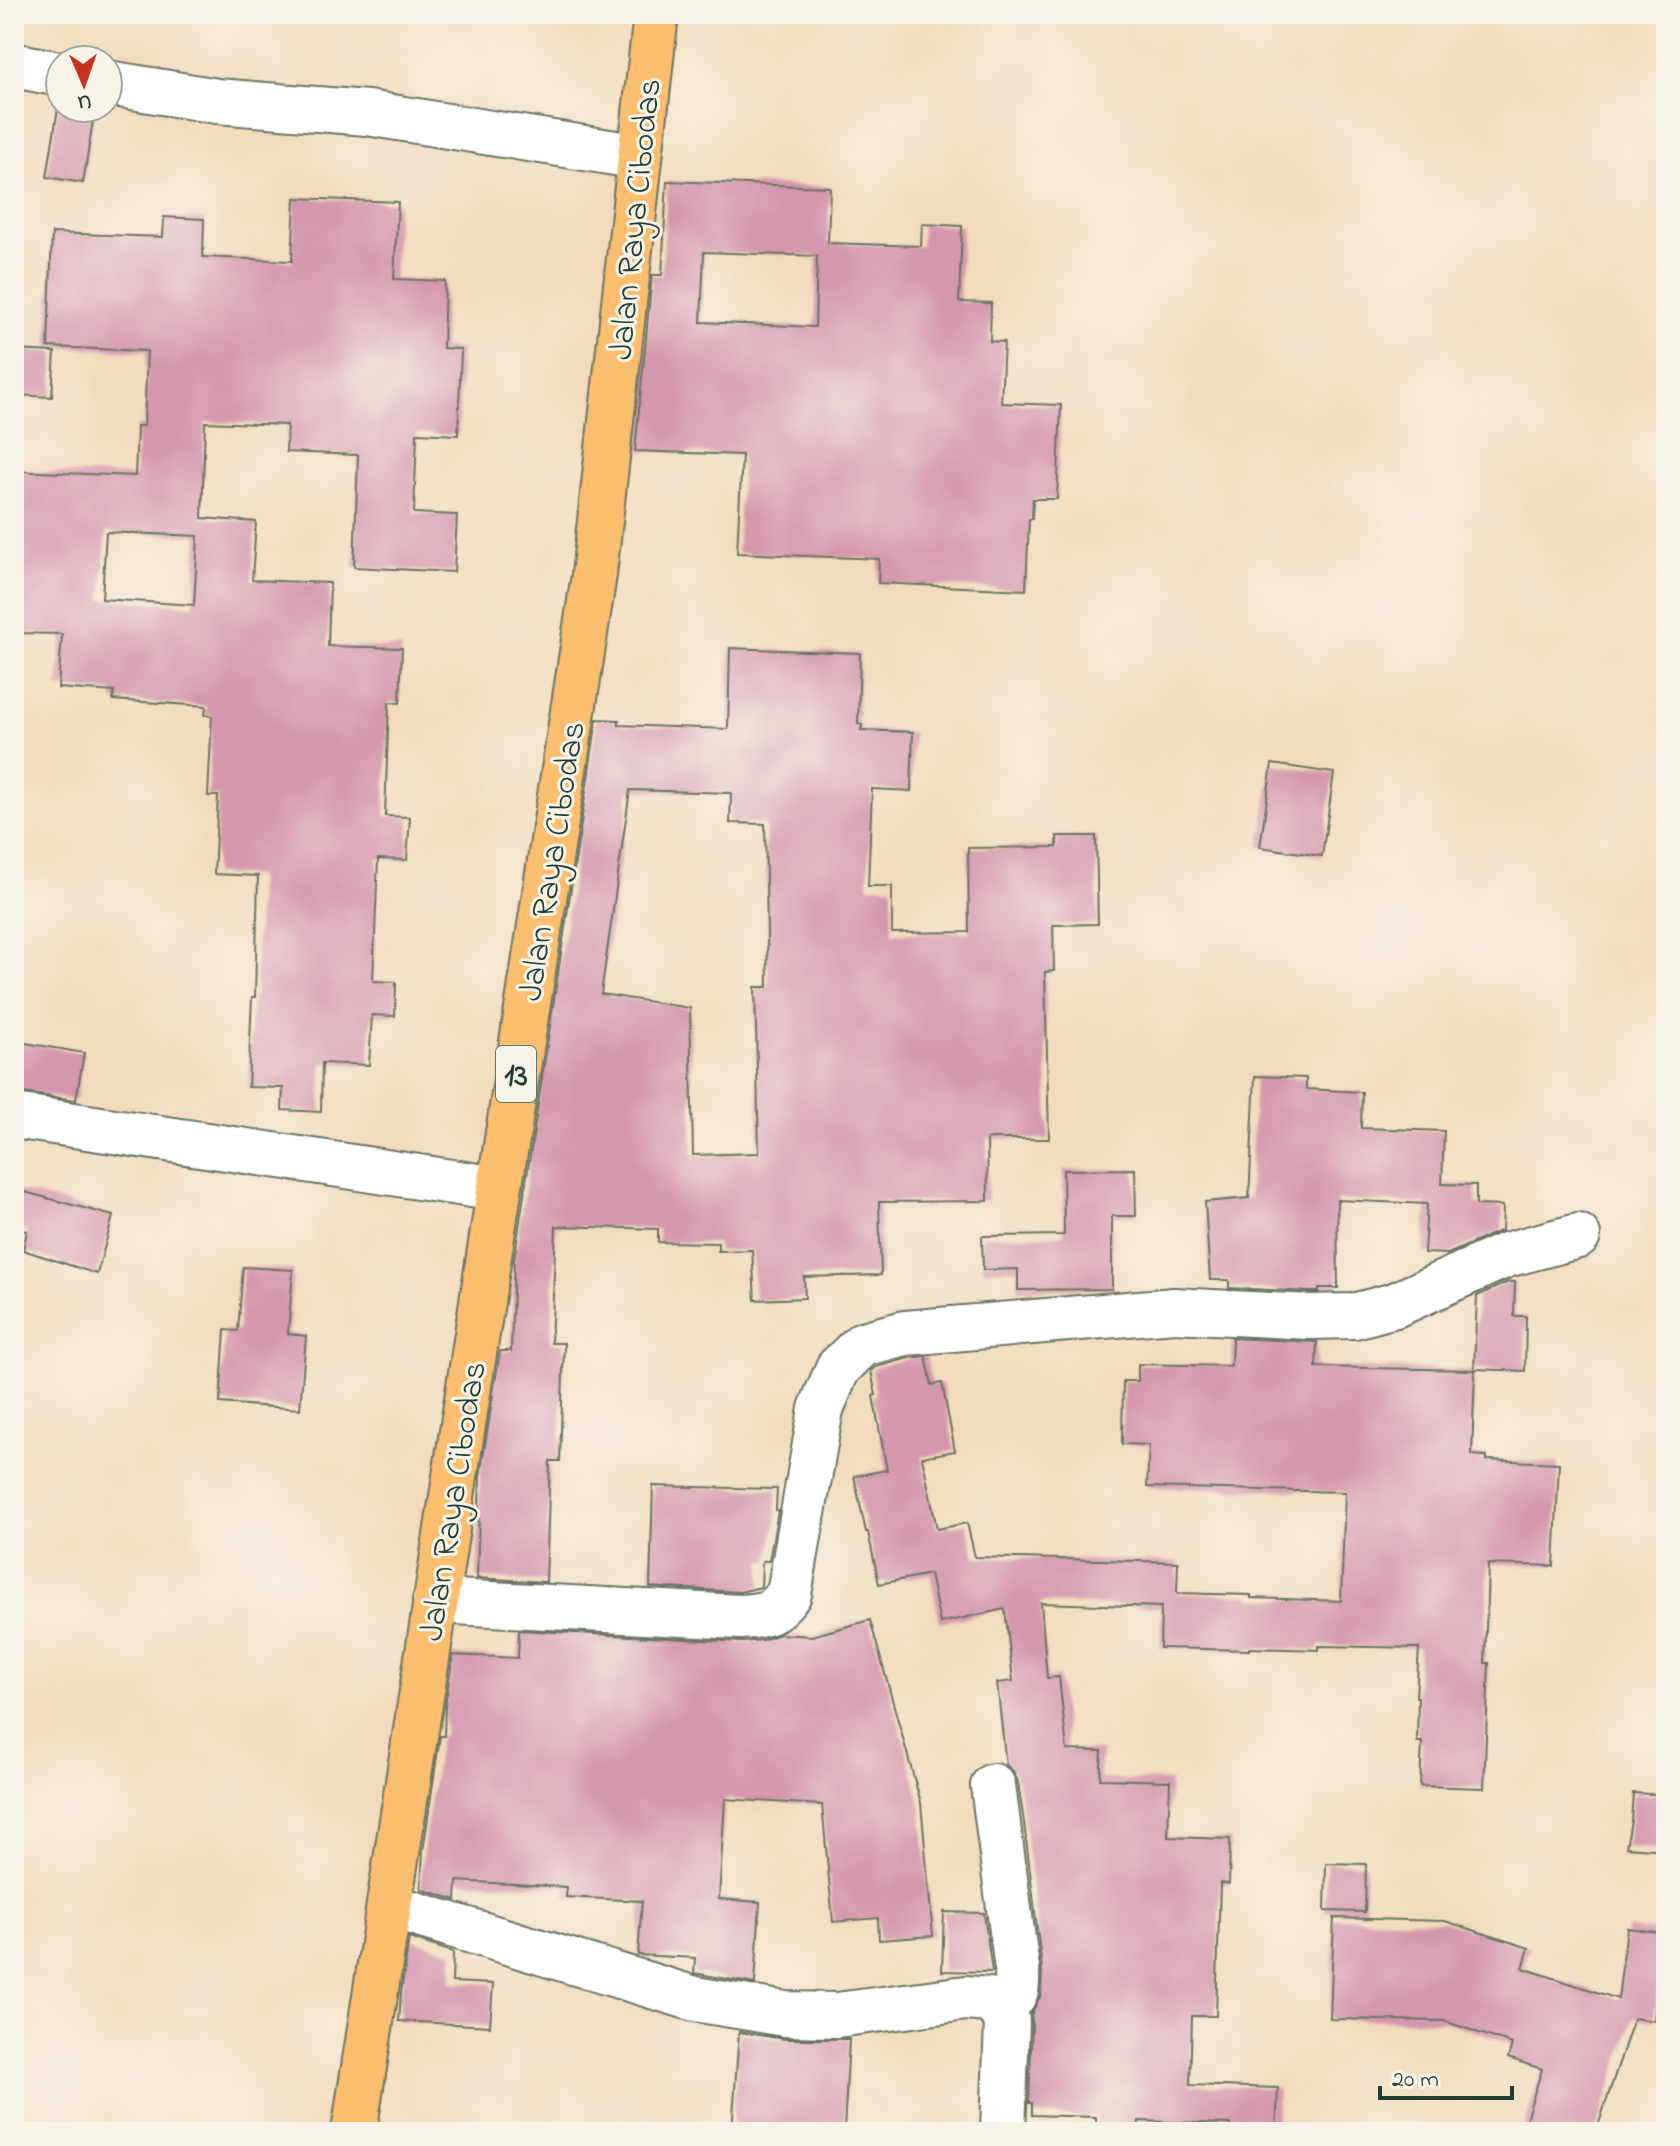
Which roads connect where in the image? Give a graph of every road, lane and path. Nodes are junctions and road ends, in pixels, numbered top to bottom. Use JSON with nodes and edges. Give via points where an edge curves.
{"nodes":[{"id":1,"x":656,"y":14,"type":"edge"},
{"id":2,"x":124,"y":86,"type":"edge"},
{"id":3,"x":640,"y":157,"type":"junction"},
{"id":4,"x":14,"y":1116,"type":"edge"},
{"id":5,"x":498,"y":1189,"type":"junction"},
{"id":6,"x":1578,"y":1236,"type":"dead end"},
{"id":7,"x":435,"y":1601,"type":"junction"},
{"id":8,"x":993,"y":1786,"type":"dead end"},
{"id":9,"x":389,"y":1906,"type":"junction"},
{"id":10,"x":1001,"y":2010,"type":"junction"},
{"id":11,"x":354,"y":2132,"type":"edge"},
{"id":12,"x":1003,"y":2132,"type":"edge"}],
"edges":[{"from":1,"to":3,"type":"highway","name":"Jalan Raya Cibodas","number":"13"},
{"from":2,"to":3,"type":"street","via":[[217,101],[367,113]]},
{"from":3,"to":5,"type":"highway","name":"Jalan Raya Cibodas","number":"13","via":[[594,575]]},
{"from":4,"to":5,"type":"street"},
{"from":5,"to":7,"type":"highway","name":"Jalan Raya Cibodas","number":"13"},
{"from":6,"to":7,"type":"street","via":[[1506,1255],[1395,1305],[1354,1316],[1174,1310],[905,1333],[863,1344],[838,1368],[821,1409],[789,1594],[776,1609],[740,1617]]},
{"from":7,"to":9,"type":"highway","name":"Jalan Raya Cibodas","number":"13"},
{"from":8,"to":10,"type":"street","via":[[1018,1986],[1013,2000]]},
{"from":9,"to":10,"type":"street","via":[[695,1999],[785,2014],[837,2015],[966,1998],[989,2000]]},
{"from":9,"to":11,"type":"highway","name":"Jalan Raya Cibodas","number":"13"},
{"from":10,"to":12,"type":"street","via":[[1007,2021]]}]}
